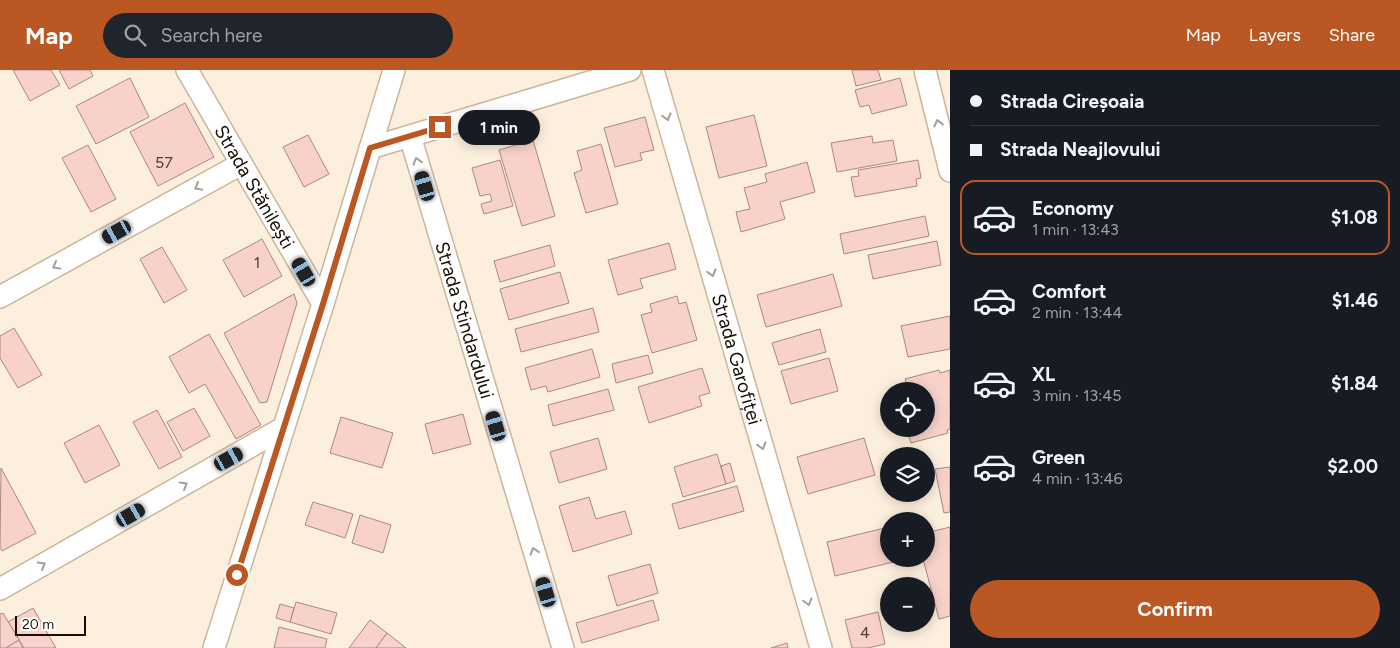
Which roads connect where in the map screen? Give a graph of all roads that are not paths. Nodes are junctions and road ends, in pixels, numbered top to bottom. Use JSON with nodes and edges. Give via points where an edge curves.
{"nodes":[{"id":1,"x":187,"y":70,"type":"edge"},
{"id":2,"x":394,"y":70,"type":"edge"},
{"id":3,"x":630,"y":70,"type":"edge"},
{"id":4,"x":654,"y":70,"type":"edge"},
{"id":5,"x":925,"y":70,"type":"edge"},
{"id":6,"x":410,"y":136,"type":"junction"},
{"id":7,"x":370,"y":148,"type":"junction"},
{"id":8,"x":241,"y":164,"type":"junction"},
{"id":9,"x":950,"y":171,"type":"edge"},
{"id":10,"x":0,"y":297,"type":"edge"},
{"id":11,"x":323,"y":304,"type":"junction"},
{"id":12,"x":283,"y":428,"type":"junction"},
{"id":13,"x":0,"y":589,"type":"edge"},
{"id":14,"x":214,"y":648,"type":"edge"},
{"id":15,"x":563,"y":648,"type":"edge"},
{"id":16,"x":821,"y":648,"type":"edge"}],
"edges":[{"from":1,"to":8,"type":"street","name":"Strada Stănilești"},
{"from":2,"to":7,"type":"street"},
{"from":3,"to":6,"type":"street"},
{"from":4,"to":16,"type":"street","name":"Strada Garofiței","one_way":true},
{"from":9,"to":5,"type":"street","one_way":true},
{"from":6,"to":7,"type":"street"},
{"from":15,"to":6,"type":"street","name":"Strada Stindardului","one_way":true},
{"from":7,"to":11,"type":"street"},
{"from":8,"to":10,"type":"street","one_way":true},
{"from":8,"to":11,"type":"street","name":"Strada Stănilești"},
{"from":11,"to":12,"type":"street"},
{"from":13,"to":12,"type":"street","one_way":true},
{"from":12,"to":14,"type":"street"}]}
